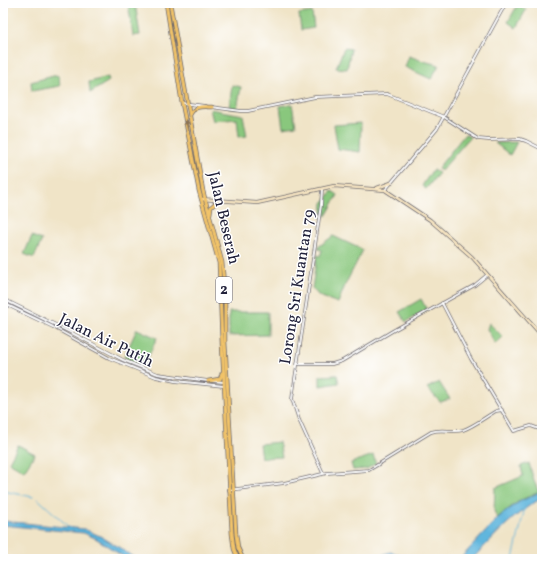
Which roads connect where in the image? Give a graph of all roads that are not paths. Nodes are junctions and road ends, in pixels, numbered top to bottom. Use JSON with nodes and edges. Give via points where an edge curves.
{"nodes":[{"id":1,"x":166,"y":3,"type":"edge"},
{"id":2,"x":170,"y":3,"type":"edge"},
{"id":3,"x":506,"y":3,"type":"edge"},
{"id":4,"x":182,"y":103,"type":"junction"},
{"id":5,"x":187,"y":104,"type":"junction"},
{"id":6,"x":212,"y":107,"type":"junction"},
{"id":7,"x":190,"y":116,"type":"junction"},
{"id":8,"x":444,"y":117,"type":"junction"},
{"id":9,"x":542,"y":149,"type":"edge"},
{"id":10,"x":391,"y":183,"type":"junction"},
{"id":11,"x":322,"y":189,"type":"junction"},
{"id":12,"x":374,"y":189,"type":"junction"},
{"id":13,"x":386,"y":190,"type":"junction"},
{"id":14,"x":201,"y":199,"type":"junction"},
{"id":15,"x":205,"y":200,"type":"junction"},
{"id":16,"x":218,"y":201,"type":"junction"},
{"id":17,"x":210,"y":216,"type":"junction"},
{"id":18,"x":488,"y":274,"type":"junction"},
{"id":19,"x":3,"y":299,"type":"edge"},
{"id":20,"x":3,"y":303,"type":"edge"},
{"id":21,"x":442,"y":303,"type":"junction"},
{"id":22,"x":542,"y":336,"type":"edge"},
{"id":23,"x":297,"y":364,"type":"junction"},
{"id":24,"x":223,"y":368,"type":"junction"},
{"id":25,"x":208,"y":381,"type":"junction"},
{"id":26,"x":226,"y":384,"type":"junction"},
{"id":27,"x":502,"y":410,"type":"junction"},
{"id":28,"x":542,"y":430,"type":"edge"},
{"id":29,"x":323,"y":474,"type":"junction"},
{"id":30,"x":234,"y":489,"type":"junction"},
{"id":31,"x":229,"y":490,"type":"junction"},
{"id":32,"x":238,"y":559,"type":"edge"},
{"id":33,"x":243,"y":559,"type":"edge"}],
"edges":[{"from":1,"to":4,"type":"highway","name":"Jalan Beserah","number":"2"},
{"from":2,"to":5,"type":"highway","name":"Jalan Beserah","number":"2"},
{"from":3,"to":8,"type":"street"},
{"from":4,"to":5,"type":"street"},
{"from":14,"to":4,"type":"highway","name":"Jalan Beserah","number":"2","one_way":true},
{"from":5,"to":6,"type":"street"},
{"from":5,"to":7,"type":"highway","name":"Jalan Beserah","number":"2"},
{"from":6,"to":7,"type":"highway","via":[[197,107]]},
{"from":6,"to":8,"type":"street","via":[[248,111],[315,97],[387,94]]},
{"from":7,"to":15,"type":"highway","name":"Jalan Beserah","number":"2"},
{"from":8,"to":9,"type":"street","via":[[478,139],[520,139]]},
{"from":8,"to":10,"type":"street","via":[[433,134]]},
{"from":10,"to":12,"type":"main road"},
{"from":10,"to":13,"type":"street"},
{"from":11,"to":12,"type":"main road","via":[[344,186]]},
{"from":11,"to":16,"type":"main road","via":[[260,202]]},
{"from":11,"to":23,"type":"street","name":"Lorong Sri Kuantan 79","via":[[322,205]]},
{"from":12,"to":13,"type":"main road"},
{"from":13,"to":18,"type":"main road","via":[[430,220]]},
{"from":14,"to":15,"type":"main road"},
{"from":14,"to":24,"type":"highway","name":"Jalan Beserah","number":"2","via":[[219,263]]},
{"from":15,"to":16,"type":"main road"},
{"from":15,"to":17,"type":"highway","name":"Jalan Beserah","number":"2"},
{"from":16,"to":17,"type":"highway","via":[[211,207]]},
{"from":17,"to":26,"type":"highway","name":"Jalan Beserah","number":"2","via":[[223,272]]},
{"from":18,"to":21,"type":"street","via":[[475,285]]},
{"from":18,"to":22,"type":"main road"},
{"from":19,"to":25,"type":"street","name":"Jalan Air Putih","via":[[123,360],[158,374]]},
{"from":20,"to":26,"type":"street","name":"Jalan Air Putih","via":[[114,361],[156,377]]},
{"from":21,"to":23,"type":"street","via":[[342,361],[332,364]]},
{"from":21,"to":27,"type":"street","via":[[471,360]]},
{"from":23,"to":29,"type":"street","name":"Lorong Sri Kuantan 79","via":[[292,399]]},
{"from":24,"to":25,"type":"highway","via":[[220,378]]},
{"from":24,"to":26,"type":"highway","name":"Jalan Beserah","number":"2"},
{"from":25,"to":26,"type":"street","name":"Jalan Air Putih"},
{"from":26,"to":30,"type":"highway","name":"Jalan Beserah","number":"2"},
{"from":26,"to":31,"type":"highway","name":"Jalan Beserah","number":"2"},
{"from":27,"to":28,"type":"street","via":[[514,431],[531,426]]},
{"from":27,"to":29,"type":"street","via":[[464,429],[432,432],[369,470]]},
{"from":29,"to":30,"type":"street","via":[[284,483]]},
{"from":30,"to":31,"type":"street"},
{"from":30,"to":33,"type":"highway","name":"Jalan Beserah","number":"2","via":[[237,541]]},
{"from":31,"to":32,"type":"highway","name":"Jalan Beserah","number":"2","via":[[233,541]]}]}
